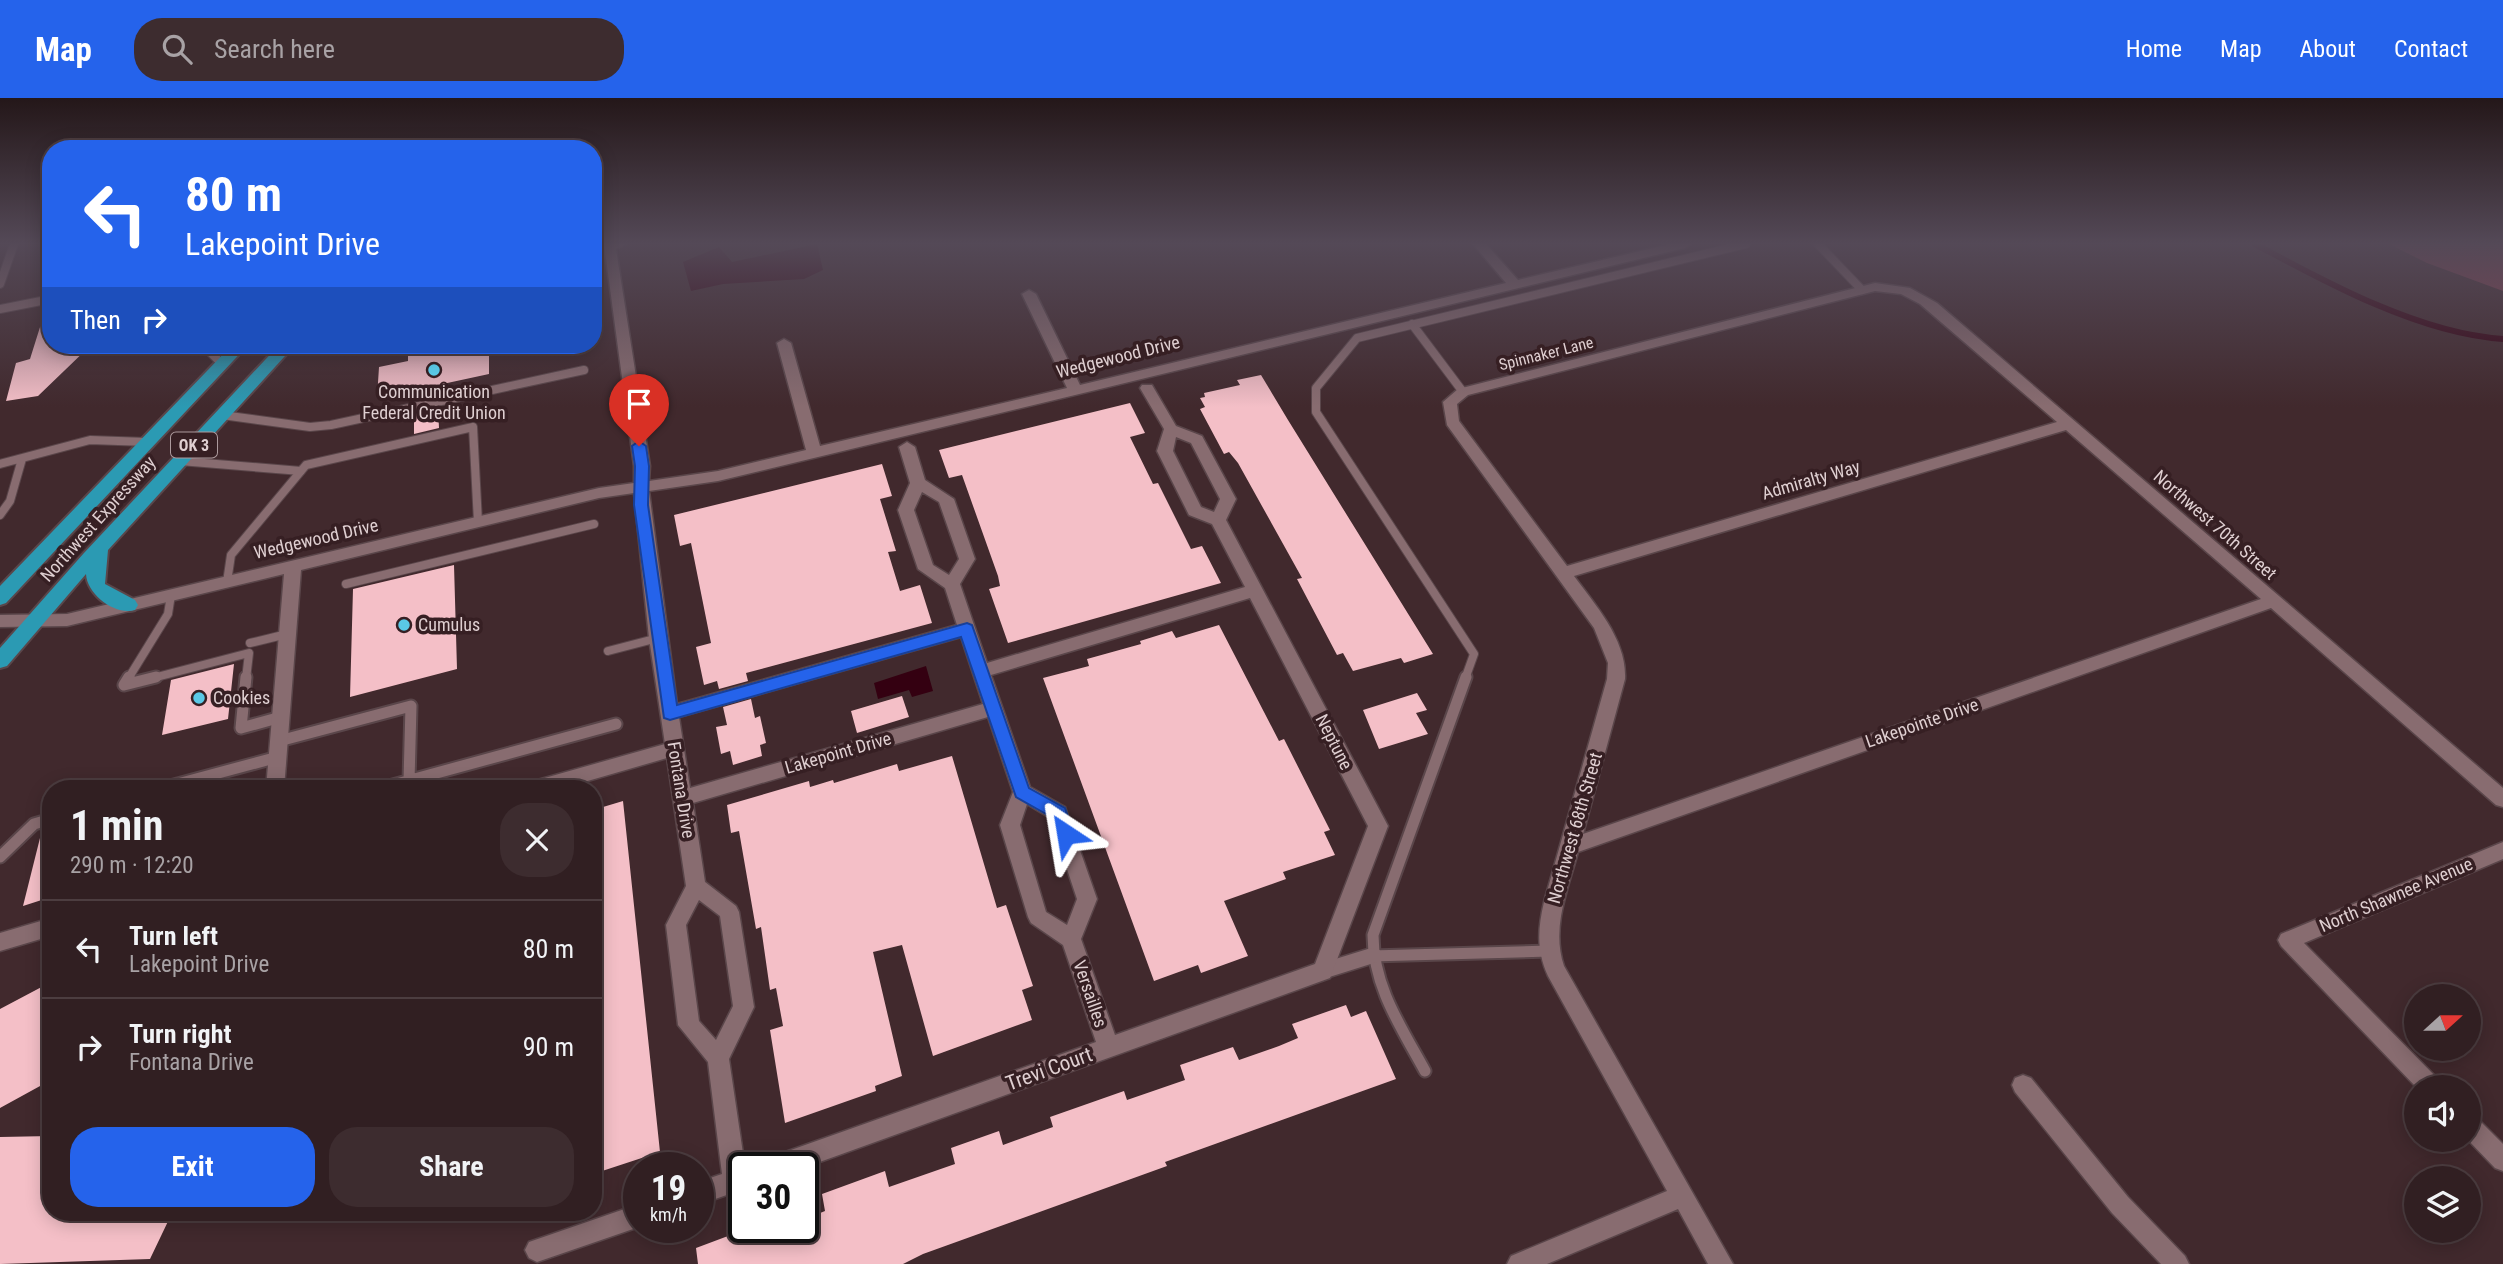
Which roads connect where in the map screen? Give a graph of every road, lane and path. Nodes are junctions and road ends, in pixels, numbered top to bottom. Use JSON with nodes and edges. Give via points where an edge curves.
{"nodes":[{"id":1,"x":617,"y":298,"type":"edge"},
{"id":2,"x":1031,"y":298,"type":"edge"},
{"id":3,"x":1451,"y":298,"type":"edge"},
{"id":4,"x":1519,"y":298,"type":"edge"},
{"id":5,"x":1831,"y":298,"type":"edge"},
{"id":6,"x":1922,"y":298,"type":"edge"},
{"id":7,"x":42,"y":301,"type":"edge"},
{"id":8,"x":0,"y":309,"type":"edge"},
{"id":9,"x":1412,"y":324,"type":"junction"},
{"id":10,"x":784,"y":344,"type":"dead end"},
{"id":11,"x":212,"y":354,"type":"edge"},
{"id":12,"x":231,"y":354,"type":"edge"},
{"id":13,"x":278,"y":354,"type":"edge"},
{"id":14,"x":222,"y":364,"type":"junction"},
{"id":15,"x":584,"y":370,"type":"dead end"},
{"id":16,"x":1147,"y":388,"type":"dead end"},
{"id":17,"x":1075,"y":390,"type":"junction"},
{"id":18,"x":1456,"y":397,"type":"junction"},
{"id":19,"x":222,"y":415,"type":"junction"},
{"id":20,"x":2068,"y":424,"type":"junction"},
{"id":21,"x":1171,"y":429,"type":"junction"},
{"id":22,"x":146,"y":442,"type":"junction"},
{"id":23,"x":907,"y":447,"type":"dead end"},
{"id":24,"x":814,"y":453,"type":"junction"},
{"id":25,"x":22,"y":459,"type":"junction"},
{"id":26,"x":180,"y":460,"type":"junction"},
{"id":27,"x":0,"y":464,"type":"edge"},
{"id":28,"x":301,"y":471,"type":"junction"},
{"id":29,"x":918,"y":483,"type":"junction"},
{"id":30,"x":641,"y":486,"type":"junction"},
{"id":31,"x":0,"y":515,"type":"edge"},
{"id":32,"x":1219,"y":520,"type":"junction"},
{"id":33,"x":478,"y":522,"type":"junction"},
{"id":34,"x":594,"y":524,"type":"dead end"},
{"id":35,"x":101,"y":546,"type":"junction"},
{"id":36,"x":293,"y":565,"type":"junction"},
{"id":37,"x":1564,"y":573,"type":"junction"},
{"id":38,"x":227,"y":582,"type":"junction"},
{"id":39,"x":346,"y":584,"type":"dead end"},
{"id":40,"x":952,"y":584,"type":"junction"},
{"id":41,"x":1256,"y":590,"type":"junction"},
{"id":42,"x":171,"y":595,"type":"junction"},
{"id":43,"x":0,"y":598,"type":"edge"},
{"id":44,"x":2274,"y":601,"type":"junction"},
{"id":45,"x":130,"y":604,"type":"junction"},
{"id":46,"x":37,"y":620,"type":"junction"},
{"id":47,"x":0,"y":621,"type":"edge"},
{"id":48,"x":967,"y":629,"type":"junction"},
{"id":49,"x":287,"y":634,"type":"junction"},
{"id":50,"x":658,"y":638,"type":"junction"},
{"id":51,"x":250,"y":643,"type":"dead end"},
{"id":52,"x":608,"y":651,"type":"dead end"},
{"id":53,"x":0,"y":662,"type":"edge"},
{"id":54,"x":981,"y":671,"type":"junction"},
{"id":55,"x":992,"y":708,"type":"junction"},
{"id":56,"x":670,"y":713,"type":"junction"},
{"id":57,"x":281,"y":717,"type":"junction"},
{"id":58,"x":616,"y":724,"type":"dead end"},
{"id":59,"x":278,"y":749,"type":"junction"},
{"id":60,"x":674,"y":749,"type":"junction"},
{"id":61,"x":186,"y":780,"type":"edge"},
{"id":62,"x":276,"y":780,"type":"edge"},
{"id":63,"x":410,"y":780,"type":"edge"},
{"id":64,"x":414,"y":780,"type":"edge"},
{"id":65,"x":566,"y":780,"type":"edge"},
{"id":66,"x":1022,"y":792,"type":"junction"},
{"id":67,"x":683,"y":798,"type":"junction"},
{"id":68,"x":2503,"y":799,"type":"edge"},
{"id":69,"x":42,"y":822,"type":"edge"},
{"id":70,"x":1571,"y":846,"type":"junction"},
{"id":71,"x":2503,"y":850,"type":"edge"},
{"id":72,"x":0,"y":857,"type":"edge"},
{"id":73,"x":696,"y":886,"type":"junction"},
{"id":74,"x":42,"y":930,"type":"edge"},
{"id":75,"x":1071,"y":939,"type":"junction"},
{"id":76,"x":0,"y":942,"type":"edge"},
{"id":77,"x":1549,"y":951,"type":"junction"},
{"id":78,"x":1371,"y":956,"type":"junction"},
{"id":79,"x":1323,"y":971,"type":"junction"},
{"id":80,"x":1109,"y":1048,"type":"junction"},
{"id":81,"x":718,"y":1058,"type":"junction"},
{"id":82,"x":1424,"y":1070,"type":"dead end"},
{"id":83,"x":2419,"y":1075,"type":"edge"},
{"id":84,"x":2023,"y":1085,"type":"dead end"},
{"id":85,"x":2481,"y":1138,"type":"edge"},
{"id":86,"x":734,"y":1152,"type":"edge"},
{"id":87,"x":816,"y":1152,"type":"edge"},
{"id":88,"x":2503,"y":1160,"type":"edge"},
{"id":89,"x":1682,"y":1196,"type":"junction"},
{"id":90,"x":623,"y":1220,"type":"edge"},
{"id":91,"x":537,"y":1250,"type":"dead end"},
{"id":92,"x":1519,"y":1264,"type":"edge"},
{"id":93,"x":1721,"y":1264,"type":"edge"},
{"id":94,"x":2177,"y":1264,"type":"edge"}],
"edges":[{"from":1,"to":30,"type":"street","via":[[642,466]]},
{"from":2,"to":17,"type":"street"},
{"from":3,"to":17,"type":"street","name":"Wedgewood Drive"},
{"from":4,"to":9,"type":"lane"},
{"from":5,"to":18,"type":"street","name":"Spinnaker Lane"},
{"from":6,"to":20,"type":"street","name":"Northwest 70th Street"},
{"from":7,"to":8,"type":"lane"},
{"from":9,"to":18,"type":"lane"},
{"from":9,"to":78,"type":"lane","via":[[1357,338],[1315,388],[1314,397],[1316,412],[1474,653],[1373,935]]},
{"from":10,"to":24,"type":"street"},
{"from":11,"to":14,"type":"lane"},
{"from":12,"to":14,"type":"highway","name":"Northwest Expressway","number":"OK 3"},
{"from":13,"to":19,"type":"highway","name":"Northwest Expressway","number":"OK 3"},
{"from":14,"to":22,"type":"highway","name":"Northwest Expressway","number":"OK 3"},
{"from":15,"to":19,"type":"lane","via":[[331,425],[310,427]]},
{"from":16,"to":21,"type":"street"},
{"from":17,"to":24,"type":"street","name":"Wedgewood Drive"},
{"from":18,"to":37,"type":"street","name":"Northwest 68th Street","via":[[1452,422]]},
{"from":19,"to":26,"type":"highway","name":"Northwest Expressway","number":"OK 3"},
{"from":20,"to":37,"type":"street","name":"Admiralty Way"},
{"from":20,"to":44,"type":"street","name":"Northwest 70th Street"},
{"from":21,"to":32,"type":"street","via":[[1165,451],[1195,511]]},
{"from":21,"to":32,"type":"street","via":[[1196,440],[1228,499]]},
{"from":22,"to":25,"type":"lane","via":[[90,440]]},
{"from":22,"to":43,"type":"highway","name":"Northwest Expressway","number":"OK 3"},
{"from":23,"to":29,"type":"street"},
{"from":24,"to":30,"type":"street","name":"Wedgewood Drive","via":[[718,476]]},
{"from":25,"to":27,"type":"lane"},
{"from":25,"to":31,"type":"lane","via":[[10,501]]},
{"from":26,"to":28,"type":"lane"},
{"from":26,"to":35,"type":"highway","name":"Northwest Expressway","number":"OK 3"},
{"from":28,"to":33,"type":"lane","via":[[306,465],[473,427]]},
{"from":28,"to":38,"type":"lane","via":[[231,555]]},
{"from":29,"to":40,"type":"street","via":[[906,510],[910,522],[926,569]]},
{"from":29,"to":40,"type":"street","via":[[946,499],[963,547],[967,559]]},
{"from":30,"to":33,"type":"street","name":"Wedgewood Drive"},
{"from":30,"to":50,"type":"street","name":"Fontana Drive"},
{"from":32,"to":41,"type":"street","name":"Neptune"},
{"from":33,"to":36,"type":"street","name":"Wedgewood Drive"},
{"from":34,"to":39,"type":"lane"},
{"from":35,"to":45,"type":"highway","via":[[95,585],[100,592]]},
{"from":35,"to":46,"type":"highway","name":"Northwest Expressway","number":"OK 3"},
{"from":36,"to":38,"type":"street","name":"Wedgewood Drive"},
{"from":36,"to":49,"type":"street"},
{"from":37,"to":70,"type":"street","name":"Northwest 68th Street","via":[[1601,625],[1617,663]]},
{"from":38,"to":42,"type":"street","name":"Wedgewood Drive"},
{"from":40,"to":48,"type":"street"},
{"from":41,"to":54,"type":"street"},
{"from":41,"to":79,"type":"street","name":"Neptune","via":[[1378,826]]},
{"from":42,"to":45,"type":"street","name":"Wedgewood Drive"},
{"from":42,"to":57,"type":"lane","via":[[167,614],[124,685],[249,653],[241,728]]},
{"from":44,"to":68,"type":"street","name":"Northwest 70th Street"},
{"from":44,"to":70,"type":"street","name":"Lakepointe Drive"},
{"from":45,"to":46,"type":"street","name":"Wedgewood Drive","via":[[67,620]]},
{"from":46,"to":47,"type":"street","name":"Wedgewood Drive"},
{"from":46,"to":53,"type":"highway","name":"Northwest Expressway","number":"OK 3"},
{"from":48,"to":54,"type":"street"},
{"from":48,"to":56,"type":"street"},
{"from":49,"to":51,"type":"lane"},
{"from":49,"to":57,"type":"street"},
{"from":50,"to":52,"type":"lane"},
{"from":50,"to":56,"type":"street","name":"Fontana Drive"},
{"from":54,"to":55,"type":"street"},
{"from":55,"to":66,"type":"street"},
{"from":55,"to":67,"type":"street","name":"Lakepoint Drive"},
{"from":56,"to":60,"type":"street","name":"Fontana Drive"},
{"from":57,"to":59,"type":"street"},
{"from":58,"to":64,"type":"lane"},
{"from":59,"to":61,"type":"lane"},
{"from":59,"to":62,"type":"street"},
{"from":59,"to":63,"type":"lane","via":[[411,706]]},
{"from":60,"to":65,"type":"street"},
{"from":60,"to":67,"type":"street","name":"Fontana Drive"},
{"from":66,"to":75,"type":"street","name":"Versailles","via":[[1010,825],[1038,917]]},
{"from":66,"to":75,"type":"street","name":"Versailles","via":[[1059,813],[1087,899]]},
{"from":67,"to":73,"type":"street","name":"Fontana Drive"},
{"from":69,"to":72,"type":"lane"},
{"from":70,"to":77,"type":"street","name":"Northwest 68th Street","via":[[1551,914]]},
{"from":71,"to":83,"type":"street","name":"North Shawnee Avenue","via":[[2288,940]]},
{"from":73,"to":81,"type":"street","via":[[676,925],[689,1025]]},
{"from":73,"to":81,"type":"street","via":[[729,912],[744,1007]]},
{"from":74,"to":76,"type":"street"},
{"from":75,"to":80,"type":"street","name":"Versailles"},
{"from":77,"to":78,"type":"lane"},
{"from":77,"to":89,"type":"street","name":"Northwest 68th Street","via":[[1577,1010]]},
{"from":78,"to":79,"type":"street"},
{"from":78,"to":82,"type":"lane"},
{"from":79,"to":80,"type":"street","name":"Trevi Court"},
{"from":80,"to":87,"type":"street","name":"Trevi Court"},
{"from":81,"to":86,"type":"street"},
{"from":84,"to":94,"type":"street","via":[[2120,1205]]},
{"from":85,"to":88,"type":"street"},
{"from":89,"to":92,"type":"street"},
{"from":89,"to":93,"type":"street","name":"Northwest 68th Street"},
{"from":90,"to":91,"type":"street"}]}
